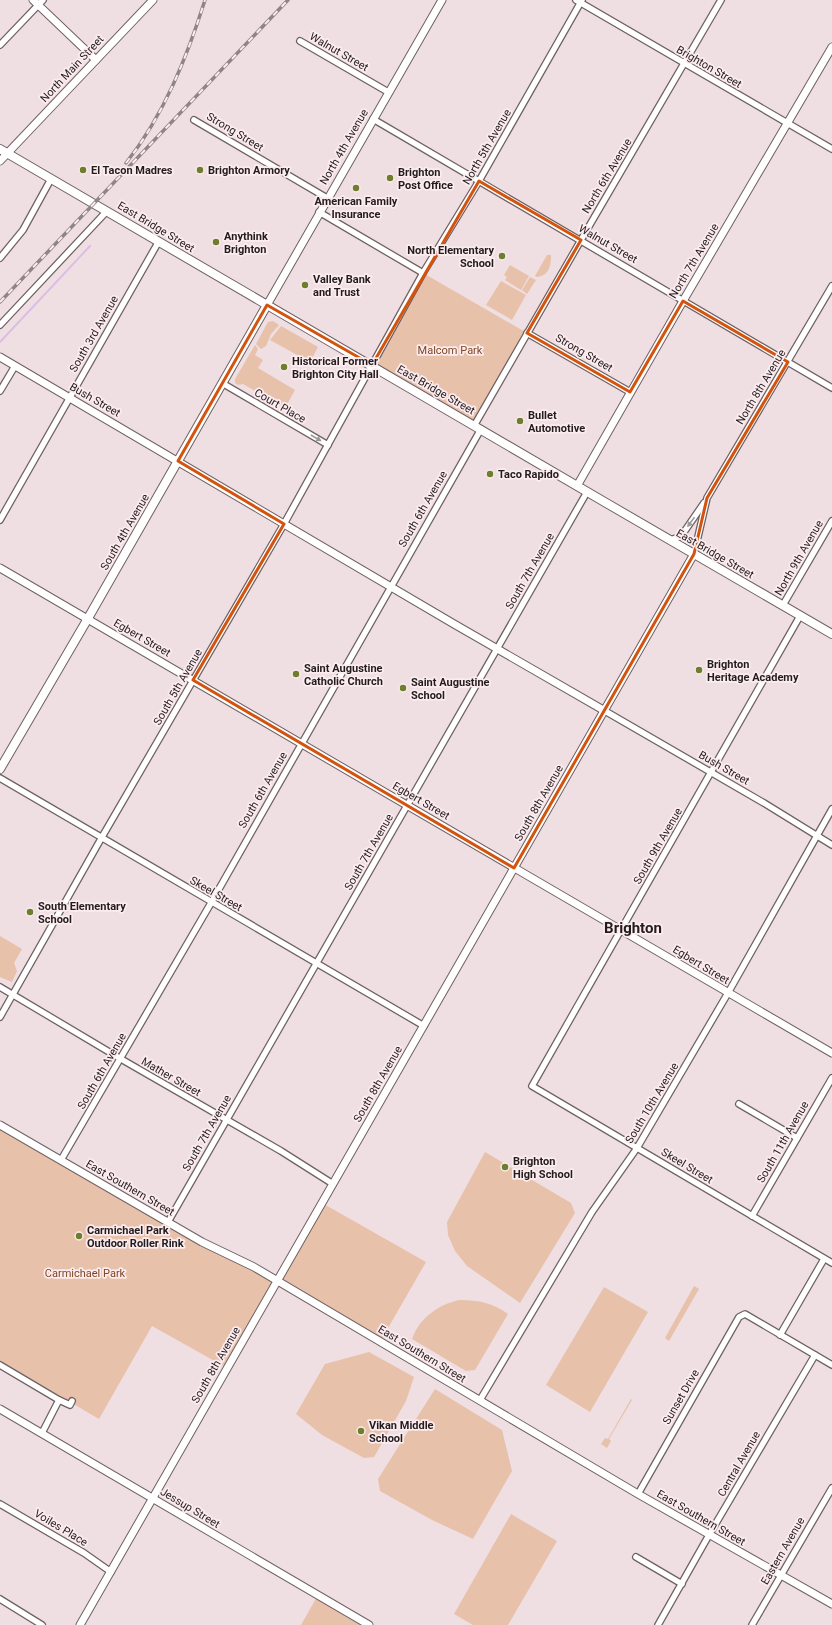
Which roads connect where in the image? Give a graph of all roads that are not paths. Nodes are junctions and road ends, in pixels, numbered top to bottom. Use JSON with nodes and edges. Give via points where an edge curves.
{"nodes":[{"id":1,"x":153,"y":0,"type":"edge"},
{"id":2,"x":442,"y":0,"type":"edge"},
{"id":3,"x":721,"y":0,"type":"edge"},
{"id":4,"x":579,"y":1,"type":"edge"},
{"id":5,"x":38,"y":2,"type":"edge"},
{"id":6,"x":300,"y":40,"type":"dead end"},
{"id":7,"x":0,"y":45,"type":"edge"},
{"id":8,"x":832,"y":47,"type":"edge"},
{"id":9,"x":96,"y":60,"type":"junction"},
{"id":10,"x":684,"y":64,"type":"junction"},
{"id":11,"x":388,"y":92,"type":"junction"},
{"id":12,"x":373,"y":119,"type":"junction"},
{"id":13,"x":194,"y":120,"type":"dead end"},
{"id":14,"x":788,"y":124,"type":"junction"},
{"id":15,"x":0,"y":149,"type":"edge"},
{"id":16,"x":832,"y":150,"type":"edge"},
{"id":17,"x":8,"y":153,"type":"junction"},
{"id":18,"x":0,"y":161,"type":"edge"},
{"id":19,"x":51,"y":179,"type":"junction"},
{"id":20,"x":479,"y":181,"type":"junction"},
{"id":21,"x":327,"y":198,"type":"junction"},
{"id":22,"x":108,"y":211,"type":"junction"},
{"id":23,"x":319,"y":212,"type":"junction"},
{"id":24,"x":580,"y":240,"type":"junction"},
{"id":25,"x":158,"y":241,"type":"junction"},
{"id":26,"x":0,"y":258,"type":"edge"},
{"id":27,"x":423,"y":273,"type":"junction"},
{"id":28,"x":832,"y":286,"type":"edge"},
{"id":29,"x":683,"y":301,"type":"junction"},
{"id":30,"x":267,"y":305,"type":"junction"},
{"id":31,"x":0,"y":325,"type":"edge"},
{"id":32,"x":527,"y":333,"type":"junction"},
{"id":33,"x":0,"y":357,"type":"edge"},
{"id":34,"x":788,"y":362,"type":"junction"},
{"id":35,"x":372,"y":365,"type":"junction"},
{"id":36,"x":15,"y":366,"type":"junction"},
{"id":37,"x":222,"y":384,"type":"junction"},
{"id":38,"x":832,"y":388,"type":"edge"},
{"id":39,"x":0,"y":391,"type":"edge"},
{"id":40,"x":630,"y":392,"type":"junction"},
{"id":41,"x":69,"y":398,"type":"junction"},
{"id":42,"x":478,"y":427,"type":"junction"},
{"id":43,"x":328,"y":445,"type":"junction"},
{"id":44,"x":178,"y":461,"type":"junction"},
{"id":45,"x":577,"y":486,"type":"junction"},
{"id":46,"x":587,"y":492,"type":"junction"},
{"id":47,"x":707,"y":498,"type":"junction"},
{"id":48,"x":0,"y":520,"type":"edge"},
{"id":49,"x":832,"y":521,"type":"edge"},
{"id":50,"x":284,"y":524,"type":"junction"},
{"id":51,"x":670,"y":540,"type":"junction"},
{"id":52,"x":694,"y":554,"type":"junction"},
{"id":53,"x":0,"y":568,"type":"edge"},
{"id":54,"x":390,"y":586,"type":"junction"},
{"id":55,"x":783,"y":605,"type":"junction"},
{"id":56,"x":800,"y":616,"type":"junction"},
{"id":57,"x":87,"y":620,"type":"junction"},
{"id":58,"x":832,"y":634,"type":"edge"},
{"id":59,"x":497,"y":648,"type":"junction"},
{"id":60,"x":193,"y":680,"type":"junction"},
{"id":61,"x":605,"y":711,"type":"junction"},
{"id":62,"x":301,"y":744,"type":"junction"},
{"id":63,"x":0,"y":769,"type":"edge"},
{"id":64,"x":712,"y":774,"type":"junction"},
{"id":65,"x":0,"y":778,"type":"edge"},
{"id":66,"x":407,"y":806,"type":"junction"},
{"id":67,"x":832,"y":809,"type":"edge"},
{"id":68,"x":817,"y":836,"type":"junction"},
{"id":69,"x":102,"y":837,"type":"junction"},
{"id":70,"x":832,"y":845,"type":"edge"},
{"id":71,"x":514,"y":868,"type":"junction"},
{"id":72,"x":211,"y":903,"type":"junction"},
{"id":73,"x":620,"y":930,"type":"junction"},
{"id":74,"x":316,"y":964,"type":"junction"},
{"id":75,"x":0,"y":987,"type":"edge"},
{"id":76,"x":728,"y":993,"type":"junction"},
{"id":77,"x":13,"y":994,"type":"junction"},
{"id":78,"x":0,"y":1017,"type":"edge"},
{"id":79,"x":424,"y":1026,"type":"junction"},
{"id":80,"x":832,"y":1053,"type":"edge"},
{"id":81,"x":121,"y":1059,"type":"junction"},
{"id":82,"x":832,"y":1078,"type":"edge"},
{"id":83,"x":532,"y":1086,"type":"joint"},
{"id":84,"x":739,"y":1104,"type":"dead end"},
{"id":85,"x":227,"y":1120,"type":"junction"},
{"id":86,"x":0,"y":1124,"type":"edge"},
{"id":87,"x":797,"y":1138,"type":"junction"},
{"id":88,"x":637,"y":1148,"type":"junction"},
{"id":89,"x":61,"y":1160,"type":"junction"},
{"id":90,"x":333,"y":1184,"type":"junction"},
{"id":91,"x":752,"y":1216,"type":"junction"},
{"id":92,"x":168,"y":1222,"type":"junction"},
{"id":93,"x":824,"y":1259,"type":"junction"},
{"id":94,"x":832,"y":1263,"type":"edge"},
{"id":95,"x":277,"y":1281,"type":"junction"},
{"id":96,"x":780,"y":1335,"type":"junction"},
{"id":97,"x":815,"y":1355,"type":"junction"},
{"id":98,"x":0,"y":1365,"type":"edge"},
{"id":99,"x":832,"y":1365,"type":"edge"},
{"id":100,"x":59,"y":1400,"type":"junction"},
{"id":101,"x":480,"y":1400,"type":"junction"},
{"id":102,"x":72,"y":1401,"type":"dead end"},
{"id":103,"x":0,"y":1409,"type":"edge"},
{"id":104,"x":42,"y":1433,"type":"junction"},
{"id":105,"x":832,"y":1488,"type":"edge"},
{"id":106,"x":638,"y":1494,"type":"junction"},
{"id":107,"x":152,"y":1498,"type":"junction"},
{"id":108,"x":0,"y":1504,"type":"edge"},
{"id":109,"x":709,"y":1535,"type":"junction"},
{"id":110,"x":636,"y":1557,"type":"dead end"},
{"id":111,"x":111,"y":1572,"type":"junction"},
{"id":112,"x":780,"y":1575,"type":"junction"},
{"id":113,"x":682,"y":1584,"type":"junction"},
{"id":114,"x":0,"y":1599,"type":"edge"},
{"id":115,"x":832,"y":1604,"type":"edge"},
{"id":116,"x":42,"y":1625,"type":"edge"},
{"id":117,"x":80,"y":1625,"type":"edge"},
{"id":118,"x":369,"y":1625,"type":"edge"},
{"id":119,"x":658,"y":1625,"type":"edge"},
{"id":120,"x":752,"y":1625,"type":"edge"}],
"edges":[{"from":1,"to":9,"type":"street","name":"North Main Street"},
{"from":2,"to":11,"type":"street","name":"North 4th Avenue"},
{"from":3,"to":10,"type":"street","name":"North 6th Avenue"},
{"from":4,"to":10,"type":"street","name":"Brighton Street"},
{"from":4,"to":20,"type":"street","name":"North 5th Avenue"},
{"from":5,"to":7,"type":"street"},
{"from":5,"to":9,"type":"street"},
{"from":6,"to":11,"type":"street","name":"Walnut Street"},
{"from":8,"to":14,"type":"street","name":"North 7th Avenue"},
{"from":9,"to":17,"type":"street","name":"North Main Street"},
{"from":10,"to":14,"type":"street","name":"Brighton Street"},
{"from":10,"to":24,"type":"street","name":"North 6th Avenue"},
{"from":11,"to":12,"type":"street","name":"North 4th Avenue"},
{"from":12,"to":20,"type":"street","name":"Walnut Street"},
{"from":12,"to":21,"type":"street","name":"North 4th Avenue"},
{"from":13,"to":21,"type":"street","name":"Strong Street"},
{"from":14,"to":16,"type":"street","name":"Brighton Street"},
{"from":14,"to":29,"type":"street","name":"North 7th Avenue"},
{"from":15,"to":17,"type":"main road","name":"East Bridge Street"},
{"from":17,"to":18,"type":"street","name":"North Main Street"},
{"from":17,"to":19,"type":"main road","name":"East Bridge Street"},
{"from":19,"to":22,"type":"main road","name":"East Bridge Street"},
{"from":19,"to":26,"type":"street","via":[[23,230]]},
{"from":20,"to":24,"type":"street","name":"Walnut Street"},
{"from":20,"to":27,"type":"street","name":"North 5th Avenue"},
{"from":21,"to":23,"type":"street","name":"North 4th Avenue"},
{"from":22,"to":25,"type":"main road","name":"East Bridge Street"},
{"from":22,"to":31,"type":"street"},
{"from":23,"to":27,"type":"street"},
{"from":23,"to":30,"type":"street","name":"North 4th Avenue"},
{"from":24,"to":29,"type":"street","name":"Walnut Street"},
{"from":24,"to":32,"type":"street","name":"North 6th Avenue"},
{"from":25,"to":30,"type":"main road","name":"East Bridge Street"},
{"from":25,"to":41,"type":"street","name":"South 3rd Avenue"},
{"from":27,"to":35,"type":"street","name":"North 5th Avenue"},
{"from":28,"to":34,"type":"street","name":"North 8th Avenue"},
{"from":29,"to":34,"type":"street","name":"Walnut Street"},
{"from":29,"to":40,"type":"street","name":"North 7th Avenue"},
{"from":30,"to":35,"type":"main road","name":"East Bridge Street"},
{"from":30,"to":37,"type":"main road","name":"South 4th Avenue"},
{"from":32,"to":40,"type":"street","name":"Strong Street"},
{"from":32,"to":42,"type":"street","name":"North 6th Avenue"},
{"from":33,"to":36,"type":"street","name":"Bush Street"},
{"from":34,"to":38,"type":"street","name":"Walnut Street"},
{"from":34,"to":47,"type":"street","name":"North 8th Avenue"},
{"from":35,"to":42,"type":"main road","name":"East Bridge Street"},
{"from":35,"to":43,"type":"street","name":"South 5th Avenue"},
{"from":36,"to":39,"type":"street"},
{"from":36,"to":41,"type":"street","name":"Bush Street"},
{"from":37,"to":43,"type":"street","name":"Court Place","one_way":true},
{"from":37,"to":44,"type":"main road","name":"South 4th Avenue"},
{"from":40,"to":45,"type":"street","name":"North 7th Avenue"},
{"from":41,"to":44,"type":"street","name":"Bush Street"},
{"from":41,"to":48,"type":"street","name":"South 3rd Avenue"},
{"from":42,"to":45,"type":"main road","name":"East Bridge Street"},
{"from":42,"to":54,"type":"street","name":"South 6th Avenue"},
{"from":43,"to":50,"type":"street","name":"South 5th Avenue"},
{"from":44,"to":50,"type":"street","name":"Bush Street"},
{"from":44,"to":57,"type":"main road","name":"South 4th Avenue"},
{"from":45,"to":46,"type":"main road","name":"East Bridge Street"},
{"from":46,"to":51,"type":"main road","name":"East Bridge Street"},
{"from":46,"to":59,"type":"street","name":"South 7th Avenue"},
{"from":47,"to":51,"type":"street","name":"North 8th Avenue","one_way":true,"via":[[684,532]]},
{"from":47,"to":52,"type":"street","name":"North 8th Avenue"},
{"from":49,"to":55,"type":"street","name":"North 9th Avenue"},
{"from":50,"to":54,"type":"street","name":"Bush Street"},
{"from":50,"to":60,"type":"street","name":"South 5th Avenue"},
{"from":51,"to":52,"type":"main road","name":"East Bridge Street"},
{"from":52,"to":55,"type":"main road","name":"East Bridge Street"},
{"from":52,"to":61,"type":"street","name":"South 8th Avenue"},
{"from":53,"to":57,"type":"street","name":"Egbert Street"},
{"from":54,"to":59,"type":"street","name":"Bush Street"},
{"from":54,"to":62,"type":"street","name":"South 6th Avenue"},
{"from":55,"to":56,"type":"main road","name":"East Bridge Street"},
{"from":56,"to":58,"type":"main road","name":"East Bridge Street"},
{"from":56,"to":64,"type":"street","name":"South 9th Avenue"},
{"from":57,"to":60,"type":"street","name":"Egbert Street"},
{"from":57,"to":63,"type":"main road","name":"South 4th Avenue"},
{"from":59,"to":61,"type":"street","name":"Bush Street"},
{"from":59,"to":66,"type":"street","name":"South 7th Avenue"},
{"from":60,"to":62,"type":"street","name":"Egbert Street"},
{"from":60,"to":69,"type":"street","name":"South 5th Avenue"},
{"from":61,"to":64,"type":"street","name":"Bush Street"},
{"from":61,"to":71,"type":"street","name":"South 8th Avenue"},
{"from":62,"to":66,"type":"street","name":"Egbert Street"},
{"from":62,"to":72,"type":"street","name":"South 6th Avenue"},
{"from":64,"to":68,"type":"street","name":"Bush Street"},
{"from":64,"to":73,"type":"street","name":"South 9th Avenue"},
{"from":65,"to":69,"type":"street","name":"Skeel Street"},
{"from":66,"to":71,"type":"street","name":"Egbert Street"},
{"from":66,"to":74,"type":"street","name":"South 7th Avenue"},
{"from":67,"to":68,"type":"street","name":"South 10th Avenue"},
{"from":68,"to":70,"type":"street","name":"Bush Street"},
{"from":68,"to":76,"type":"street","name":"South 10th Avenue"},
{"from":69,"to":72,"type":"street","name":"Skeel Street"},
{"from":69,"to":77,"type":"street","name":"South 5th Avenue"},
{"from":71,"to":73,"type":"street","name":"Egbert Street"},
{"from":71,"to":79,"type":"street","name":"South 8th Avenue"},
{"from":72,"to":74,"type":"street","name":"Skeel Street"},
{"from":72,"to":81,"type":"street","name":"South 6th Avenue"},
{"from":73,"to":76,"type":"street","name":"Egbert Street"},
{"from":73,"to":83,"type":"street","name":"South 9th Avenue"},
{"from":74,"to":79,"type":"street","name":"Skeel Street"},
{"from":74,"to":85,"type":"street","name":"South 7th Avenue"},
{"from":75,"to":77,"type":"street","name":"Mather Street"},
{"from":76,"to":80,"type":"street","name":"Egbert Street"},
{"from":76,"to":88,"type":"street","name":"South 10th Avenue"},
{"from":77,"to":78,"type":"street","name":"South 5th Avenue"},
{"from":77,"to":81,"type":"street","name":"Mather Street"},
{"from":79,"to":90,"type":"street","name":"South 8th Avenue"},
{"from":81,"to":85,"type":"street","name":"Mather Street"},
{"from":81,"to":89,"type":"street","name":"South 6th Avenue"},
{"from":82,"to":87,"type":"street","name":"South 11th Avenue"},
{"from":83,"to":88,"type":"street","name":"Skeel Street"},
{"from":84,"to":87,"type":"street"},
{"from":85,"to":90,"type":"street","name":"Mather Street"},
{"from":85,"to":92,"type":"street","name":"South 7th Avenue"},
{"from":86,"to":89,"type":"street","name":"East Southern Street"},
{"from":87,"to":91,"type":"street","name":"South 11th Avenue"},
{"from":88,"to":91,"type":"street","name":"Skeel Street"},
{"from":88,"to":101,"type":"street","name":"South 10th Avenue","via":[[592,1212]]},
{"from":89,"to":92,"type":"street","name":"East Southern Street"},
{"from":90,"to":95,"type":"street","name":"South 8th Avenue"},
{"from":91,"to":93,"type":"street","name":"Skeel Street"},
{"from":92,"to":95,"type":"street","name":"East Southern Street"},
{"from":93,"to":94,"type":"street","name":"Skeel Street"},
{"from":93,"to":96,"type":"street"},
{"from":95,"to":101,"type":"street","name":"East Southern Street"},
{"from":95,"to":107,"type":"street","name":"South 8th Avenue"},
{"from":96,"to":97,"type":"street"},
{"from":96,"to":106,"type":"street","name":"Sunset Drive","via":[[745,1314],[739,1316]]},
{"from":97,"to":99,"type":"street"},
{"from":97,"to":109,"type":"street","name":"Central Avenue"},
{"from":98,"to":100,"type":"street"},
{"from":100,"to":102,"type":"street","via":[[70,1405]]},
{"from":100,"to":104,"type":"street"},
{"from":101,"to":106,"type":"street","name":"East Southern Street"},
{"from":103,"to":104,"type":"street","name":"Jessup Street"},
{"from":104,"to":107,"type":"street","name":"Jessup Street"},
{"from":105,"to":112,"type":"street","name":"Eastern Avenue"},
{"from":106,"to":109,"type":"street","name":"East Southern Street"},
{"from":107,"to":111,"type":"street","name":"South 8th Avenue"},
{"from":107,"to":118,"type":"street","name":"Jessup Street"},
{"from":108,"to":111,"type":"street","name":"Voiles Place","via":[[84,1553]]},
{"from":109,"to":112,"type":"street","name":"East Southern Street"},
{"from":109,"to":113,"type":"street","name":"Central Avenue"},
{"from":110,"to":113,"type":"street"},
{"from":111,"to":117,"type":"street","name":"South 8th Avenue"},
{"from":112,"to":115,"type":"street","name":"East Southern Street"},
{"from":112,"to":120,"type":"street","name":"Eastern Avenue"},
{"from":113,"to":119,"type":"street","name":"Central Avenue"},
{"from":114,"to":116,"type":"street"}]}
